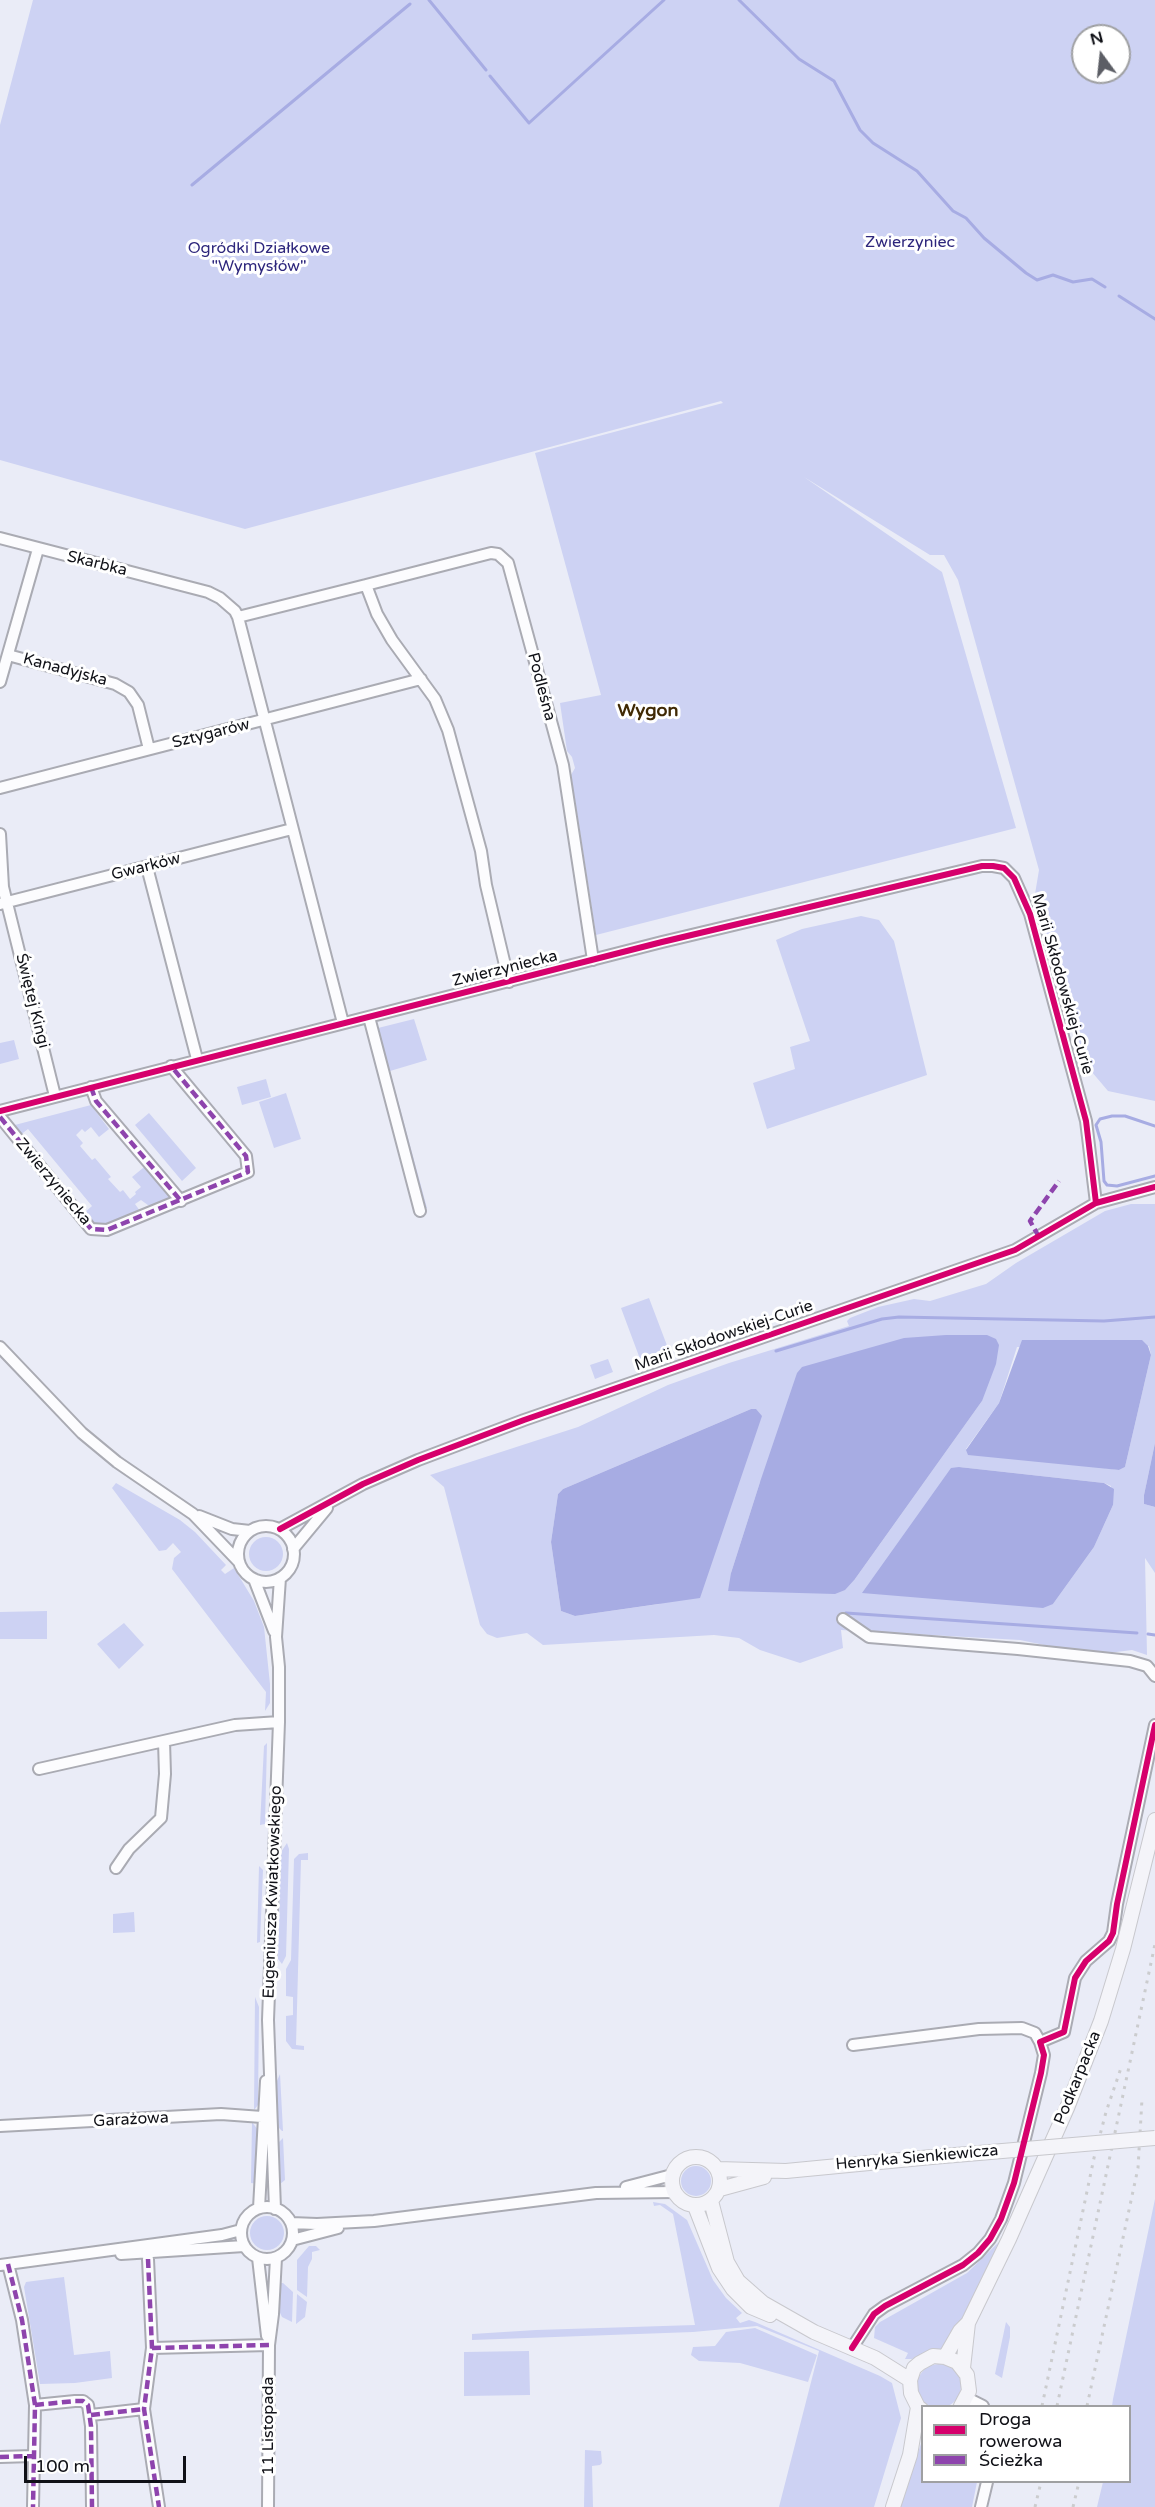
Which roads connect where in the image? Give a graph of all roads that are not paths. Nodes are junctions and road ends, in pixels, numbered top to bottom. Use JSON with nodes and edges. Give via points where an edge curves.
{"nodes":[{"id":1,"x":0,"y":538,"type":"edge"},
{"id":2,"x":38,"y":549,"type":"junction"},
{"id":3,"x":366,"y":585,"type":"junction"},
{"id":4,"x":238,"y":616,"type":"junction"},
{"id":5,"x":8,"y":655,"type":"junction"},
{"id":6,"x":421,"y":679,"type":"junction"},
{"id":7,"x":0,"y":682,"type":"edge"},
{"id":8,"x":265,"y":721,"type":"junction"},
{"id":9,"x":149,"y":749,"type":"junction"},
{"id":10,"x":0,"y":788,"type":"edge"},
{"id":11,"x":292,"y":829,"type":"junction"},
{"id":12,"x":0,"y":834,"type":"edge"},
{"id":13,"x":147,"y":867,"type":"junction"},
{"id":14,"x":1014,"y":878,"type":"joint"},
{"id":15,"x":3,"y":903,"type":"edge"},
{"id":16,"x":592,"y":960,"type":"junction"},
{"id":17,"x":509,"y":982,"type":"junction"},
{"id":18,"x":369,"y":1017,"type":"junction"},
{"id":19,"x":343,"y":1023,"type":"junction"},
{"id":20,"x":197,"y":1059,"type":"junction"},
{"id":21,"x":171,"y":1066,"type":"junction"},
{"id":22,"x":91,"y":1087,"type":"junction"},
{"id":23,"x":55,"y":1096,"type":"junction"},
{"id":24,"x":0,"y":1111,"type":"edge"},
{"id":25,"x":0,"y":1118,"type":"edge"},
{"id":26,"x":1155,"y":1187,"type":"edge"},
{"id":27,"x":1142,"y":1192,"type":"junction"},
{"id":28,"x":1155,"y":1193,"type":"edge"},
{"id":29,"x":181,"y":1201,"type":"junction"},
{"id":30,"x":1096,"y":1203,"type":"junction"},
{"id":31,"x":420,"y":1211,"type":"dead end"},
{"id":32,"x":0,"y":1347,"type":"edge"},
{"id":33,"x":333,"y":1501,"type":"junction"},
{"id":34,"x":193,"y":1514,"type":"junction"},
{"id":35,"x":280,"y":1529,"type":"junction"},
{"id":36,"x":250,"y":1531,"type":"junction"},
{"id":37,"x":293,"y":1549,"type":"junction"},
{"id":38,"x":239,"y":1562,"type":"junction"},
{"id":39,"x":280,"y":1578,"type":"junction"},
{"id":40,"x":254,"y":1579,"type":"junction"},
{"id":41,"x":843,"y":1619,"type":"dead end"},
{"id":42,"x":276,"y":1637,"type":"junction"},
{"id":43,"x":1155,"y":1676,"type":"edge"},
{"id":44,"x":279,"y":1722,"type":"junction"},
{"id":45,"x":1155,"y":1725,"type":"edge"},
{"id":46,"x":164,"y":1742,"type":"junction"},
{"id":47,"x":39,"y":1769,"type":"dead end"},
{"id":48,"x":1155,"y":1820,"type":"edge"},
{"id":49,"x":116,"y":1868,"type":"dead end"},
{"id":50,"x":1040,"y":2042,"type":"junction"},
{"id":51,"x":853,"y":2045,"type":"dead end"},
{"id":52,"x":268,"y":2063,"type":"junction"},
{"id":53,"x":262,"y":2117,"type":"junction"},
{"id":54,"x":0,"y":2126,"type":"edge"},
{"id":55,"x":1155,"y":2138,"type":"edge"},
{"id":56,"x":718,"y":2169,"type":"junction"},
{"id":57,"x":786,"y":2171,"type":"junction"},
{"id":58,"x":672,"y":2175,"type":"junction"},
{"id":59,"x":720,"y":2189,"type":"junction"},
{"id":60,"x":674,"y":2192,"type":"junction"},
{"id":61,"x":596,"y":2193,"type":"junction"},
{"id":62,"x":711,"y":2201,"type":"junction"},
{"id":63,"x":695,"y":2206,"type":"junction"},
{"id":64,"x":259,"y":2208,"type":"junction"},
{"id":65,"x":275,"y":2209,"type":"junction"},
{"id":66,"x":374,"y":2221,"type":"junction"},
{"id":67,"x":291,"y":2223,"type":"junction"},
{"id":68,"x":241,"y":2230,"type":"junction"},
{"id":69,"x":292,"y":2240,"type":"junction"},
{"id":70,"x":244,"y":2246,"type":"junction"},
{"id":71,"x":96,"y":2253,"type":"junction"},
{"id":72,"x":258,"y":2258,"type":"junction"},
{"id":73,"x":276,"y":2258,"type":"junction"},
{"id":74,"x":148,"y":2259,"type":"dead end"},
{"id":75,"x":4,"y":2264,"type":"edge"},
{"id":76,"x":968,"y":2323,"type":"junction"},
{"id":77,"x":814,"y":2331,"type":"junction"},
{"id":78,"x":269,"y":2345,"type":"junction"},
{"id":79,"x":152,"y":2348,"type":"junction"},
{"id":80,"x":852,"y":2348,"type":"junction"},
{"id":81,"x":945,"y":2356,"type":"junction"},
{"id":82,"x":963,"y":2368,"type":"junction"},
{"id":83,"x":912,"y":2374,"type":"junction"},
{"id":84,"x":964,"y":2402,"type":"edge"},
{"id":85,"x":35,"y":2405,"type":"junction"},
{"id":86,"x":144,"y":2409,"type":"junction"},
{"id":87,"x":920,"y":2409,"type":"edge"},
{"id":88,"x":91,"y":2415,"type":"junction"},
{"id":89,"x":921,"y":2438,"type":"edge"},
{"id":90,"x":910,"y":2455,"type":"junction"},
{"id":91,"x":33,"y":2456,"type":"junction"},
{"id":92,"x":0,"y":2457,"type":"edge"},
{"id":93,"x":987,"y":2483,"type":"edge"},
{"id":94,"x":33,"y":2507,"type":"edge"},
{"id":95,"x":92,"y":2507,"type":"edge"},
{"id":96,"x":159,"y":2507,"type":"edge"},
{"id":97,"x":268,"y":2507,"type":"edge"},
{"id":98,"x":893,"y":2507,"type":"edge"},
{"id":99,"x":981,"y":2507,"type":"edge"}],
"edges":[{"from":1,"to":2,"type":"street","name":"Skarbka"},
{"from":2,"to":4,"type":"street","name":"Skarbka","via":[[195,589],[220,598]]},
{"from":2,"to":5,"type":"street"},
{"from":3,"to":4,"type":"street","name":"Podleśna"},
{"from":3,"to":6,"type":"street","via":[[392,640]]},
{"from":3,"to":16,"type":"street","name":"Podleśna","via":[[491,554],[508,562],[563,765]]},
{"from":4,"to":8,"type":"street"},
{"from":5,"to":7,"type":"street"},
{"from":5,"to":9,"type":"street","name":"Kanadyjska","via":[[115,684],[129,692],[138,705]]},
{"from":6,"to":8,"type":"street","name":"Sztygarów"},
{"from":6,"to":17,"type":"street","via":[[435,699],[448,730],[481,851]]},
{"from":8,"to":9,"type":"street","name":"Sztygarów"},
{"from":8,"to":11,"type":"street"},
{"from":9,"to":10,"type":"street","name":"Sztygarów"},
{"from":11,"to":13,"type":"street","name":"Gwarków"},
{"from":11,"to":19,"type":"street"},
{"from":12,"to":15,"type":"street","name":"Świętej Kingi"},
{"from":13,"to":15,"type":"street","name":"Gwarków"},
{"from":13,"to":20,"type":"street"},
{"from":14,"to":16,"type":"street","name":"Zwierzyniecka","via":[[1004,868],[982,866]]},
{"from":14,"to":30,"type":"street","name":"Marii Skłodowskiej-Curie","via":[[1030,914],[1089,1134]]},
{"from":15,"to":23,"type":"street","name":"Świętej Kingi"},
{"from":16,"to":17,"type":"street","name":"Zwierzyniecka"},
{"from":17,"to":18,"type":"street","name":"Zwierzyniecka"},
{"from":18,"to":19,"type":"street","name":"Zwierzyniecka"},
{"from":18,"to":31,"type":"street"},
{"from":19,"to":20,"type":"street","name":"Zwierzyniecka"},
{"from":20,"to":21,"type":"street","name":"Zwierzyniecka"},
{"from":21,"to":22,"type":"street","name":"Zwierzyniecka"},
{"from":21,"to":29,"type":"street","name":"Zwierzyniecka","via":[[246,1156],[248,1172]]},
{"from":22,"to":23,"type":"street","name":"Zwierzyniecka"},
{"from":22,"to":29,"type":"street","via":[[96,1101]]},
{"from":23,"to":24,"type":"street","name":"Zwierzyniecka"},
{"from":25,"to":29,"type":"street","name":"Zwierzyniecka","via":[[91,1228],[107,1230]]},
{"from":26,"to":27,"type":"street"},
{"from":27,"to":28,"type":"street"},
{"from":27,"to":30,"type":"street","name":"Marii Skłodowskiej-Curie"},
{"from":30,"to":33,"type":"street","name":"Marii Skłodowskiej-Curie","via":[[1015,1250],[514,1424],[400,1467]]},
{"from":32,"to":34,"type":"street","via":[[82,1433]]},
{"from":33,"to":35,"type":"street","name":"Marii Skłodowskiej-Curie"},
{"from":33,"to":37,"type":"street"},
{"from":34,"to":36,"type":"street","via":[[232,1530]]},
{"from":34,"to":38,"type":"street"},
{"from":35,"to":36,"type":"street","via":[[268,1526]]},
{"from":35,"to":37,"type":"street"},
{"from":36,"to":38,"type":"street","via":[[239,1546]]},
{"from":37,"to":39,"type":"street","via":[[292,1564]]},
{"from":38,"to":40,"type":"street"},
{"from":39,"to":40,"type":"street"},
{"from":39,"to":42,"type":"street","name":"Eugeniusza Kwiatkowskiego"},
{"from":40,"to":42,"type":"street"},
{"from":41,"to":43,"type":"street","via":[[869,1637],[1130,1661],[1147,1666]]},
{"from":42,"to":44,"type":"street","name":"Eugeniusza Kwiatkowskiego"},
{"from":44,"to":46,"type":"street","via":[[234,1725]]},
{"from":44,"to":52,"type":"street","name":"Eugeniusza Kwiatkowskiego"},
{"from":45,"to":50,"type":"street","via":[[1113,1933],[1075,1977],[1064,2032]]},
{"from":46,"to":47,"type":"street"},
{"from":46,"to":49,"type":"street","via":[[160,1818]]},
{"from":48,"to":76,"type":"main road","name":"Podkarpacka","via":[[1101,2021],[1039,2172]]},
{"from":50,"to":51,"type":"street","via":[[1035,2033],[1022,2028],[979,2029]]},
{"from":50,"to":80,"type":"street","via":[[1044,2055],[1041,2073],[1014,2183],[990,2239],[963,2265],[874,2314]]},
{"from":52,"to":53,"type":"street"},
{"from":52,"to":65,"type":"street"},
{"from":53,"to":54,"type":"street","name":"Garażowa","via":[[221,2115]]},
{"from":53,"to":64,"type":"street"},
{"from":55,"to":57,"type":"main road","name":"Henryka Sienkiewicza","bridge":true},
{"from":56,"to":57,"type":"main road","name":"Henryka Sienkiewicza"},
{"from":56,"to":58,"type":"main road","via":[[705,2158],[689,2158]]},
{"from":56,"to":59,"type":"main road"},
{"from":57,"to":59,"type":"main road","name":"Henryka Sienkiewicza"},
{"from":58,"to":60,"type":"main road"},
{"from":58,"to":61,"type":"street"},
{"from":59,"to":62,"type":"main road"},
{"from":60,"to":61,"type":"street"},
{"from":60,"to":63,"type":"main road","via":[[683,2202]]},
{"from":61,"to":66,"type":"street"},
{"from":62,"to":63,"type":"main road"},
{"from":62,"to":77,"type":"main road","via":[[718,2236],[738,2281],[763,2302]]},
{"from":63,"to":77,"type":"main road","via":[[719,2268],[733,2289],[751,2307]]},
{"from":64,"to":65,"type":"street"},
{"from":64,"to":68,"type":"street","via":[[247,2217]]},
{"from":65,"to":67,"type":"street"},
{"from":66,"to":67,"type":"street"},
{"from":66,"to":69,"type":"street"},
{"from":67,"to":69,"type":"street"},
{"from":68,"to":70,"type":"street"},
{"from":68,"to":71,"type":"street"},
{"from":69,"to":73,"type":"street"},
{"from":70,"to":71,"type":"street"},
{"from":70,"to":72,"type":"street"},
{"from":71,"to":75,"type":"street"},
{"from":72,"to":73,"type":"street"},
{"from":72,"to":78,"type":"street","name":"11 Listopada"},
{"from":73,"to":78,"type":"street","name":"11 Listopada"},
{"from":74,"to":79,"type":"street"},
{"from":75,"to":85,"type":"street","via":[[22,2320]]},
{"from":76,"to":81,"type":"main road","name":"Podkarpacka"},
{"from":76,"to":82,"type":"main road","name":"Podkarpacka"},
{"from":77,"to":80,"type":"main road"},
{"from":78,"to":79,"type":"street"},
{"from":78,"to":97,"type":"street","name":"11 Listopada"},
{"from":79,"to":86,"type":"street"},
{"from":80,"to":83,"type":"main road","via":[[887,2359]]},
{"from":81,"to":82,"type":"main road"},
{"from":81,"to":83,"type":"main road","via":[[933,2356]]},
{"from":82,"to":84,"type":"main road","name":"Podkarpacka","via":[[969,2383]]},
{"from":83,"to":87,"type":"main road","via":[[910,2393]]},
{"from":85,"to":88,"type":"street","via":[[83,2401]]},
{"from":85,"to":91,"type":"street"},
{"from":86,"to":88,"type":"street"},
{"from":86,"to":96,"type":"street"},
{"from":87,"to":90,"type":"main road"},
{"from":88,"to":95,"type":"street"},
{"from":89,"to":90,"type":"main road"},
{"from":90,"to":98,"type":"main road"},
{"from":91,"to":92,"type":"street"},
{"from":91,"to":94,"type":"street"},
{"from":93,"to":99,"type":"street"}]}
